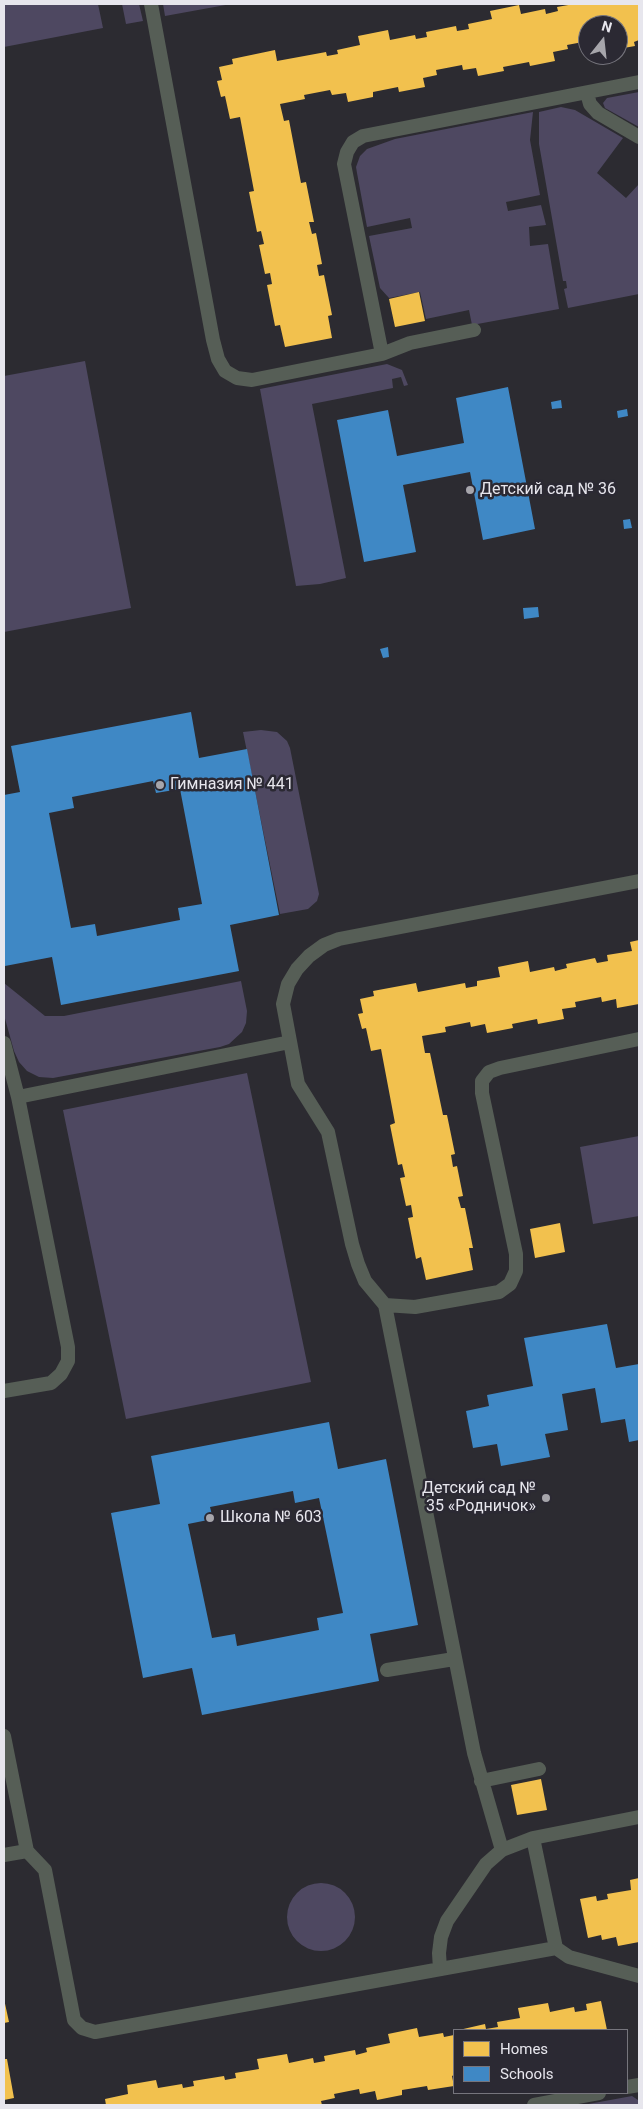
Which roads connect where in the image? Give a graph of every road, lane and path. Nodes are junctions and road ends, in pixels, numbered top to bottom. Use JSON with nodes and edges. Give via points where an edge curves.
{"nodes":[{"id":1,"x":151,"y":4,"type":"edge"},
{"id":2,"x":639,"y":82,"type":"edge"},
{"id":3,"x":587,"y":93,"type":"junction"},
{"id":4,"x":639,"y":137,"type":"edge"},
{"id":5,"x":474,"y":330,"type":"dead end"},
{"id":6,"x":382,"y":354,"type":"junction"},
{"id":7,"x":639,"y":881,"type":"edge"},
{"id":8,"x":639,"y":1039,"type":"edge"},
{"id":9,"x":290,"y":1042,"type":"junction"},
{"id":10,"x":4,"y":1043,"type":"edge"},
{"id":11,"x":18,"y":1097,"type":"junction"},
{"id":12,"x":385,"y":1305,"type":"junction"},
{"id":13,"x":4,"y":1391,"type":"edge"},
{"id":14,"x":454,"y":1659,"type":"junction"},
{"id":15,"x":387,"y":1670,"type":"dead end"},
{"id":16,"x":4,"y":1736,"type":"edge"},
{"id":17,"x":539,"y":1769,"type":"dead end"},
{"id":18,"x":481,"y":1781,"type":"junction"},
{"id":19,"x":639,"y":1817,"type":"edge"},
{"id":20,"x":534,"y":1838,"type":"junction"},
{"id":21,"x":502,"y":1850,"type":"junction"},
{"id":22,"x":27,"y":1851,"type":"junction"},
{"id":23,"x":4,"y":1855,"type":"edge"},
{"id":24,"x":556,"y":1948,"type":"junction"},
{"id":25,"x":440,"y":1968,"type":"junction"},
{"id":26,"x":639,"y":1976,"type":"edge"},
{"id":27,"x":594,"y":2094,"type":"edge"},
{"id":28,"x":534,"y":2105,"type":"edge"}],
"edges":[{"from":1,"to":6,"type":"lane","via":[[213,340],[225,371],[237,378],[252,380]]},
{"from":2,"to":3,"type":"lane"},
{"from":3,"to":4,"type":"lane","via":[[590,104],[598,113]]},
{"from":3,"to":6,"type":"lane","via":[[364,136],[353,142],[344,164]]},
{"from":5,"to":6,"type":"lane","via":[[410,343]]},
{"from":7,"to":9,"type":"lane","via":[[339,939],[324,945],[297,969],[288,984],[283,1004]]},
{"from":8,"to":12,"type":"lane","via":[[489,1072],[482,1081],[482,1093],[516,1254],[516,1271],[510,1284],[499,1292],[415,1307]]},
{"from":9,"to":11,"type":"lane"},
{"from":9,"to":12,"type":"lane","via":[[298,1084],[328,1132],[358,1264],[365,1281]]},
{"from":10,"to":11,"type":"lane"},
{"from":11,"to":13,"type":"lane","via":[[68,1347],[68,1361],[51,1383]]},
{"from":12,"to":14,"type":"lane"},
{"from":14,"to":15,"type":"lane"},
{"from":14,"to":18,"type":"lane"},
{"from":16,"to":22,"type":"lane"},
{"from":17,"to":18,"type":"lane"},
{"from":18,"to":21,"type":"lane"},
{"from":19,"to":20,"type":"lane"},
{"from":20,"to":21,"type":"lane"},
{"from":20,"to":24,"type":"lane"},
{"from":21,"to":25,"type":"lane","via":[[486,1864],[447,1922],[441,1938]]},
{"from":22,"to":23,"type":"lane"},
{"from":22,"to":25,"type":"lane","via":[[45,1870],[74,2020],[82,2028],[95,2032]]},
{"from":24,"to":25,"type":"lane"},
{"from":24,"to":26,"type":"lane","via":[[568,1957]]},
{"from":27,"to":28,"type":"lane"}]}
